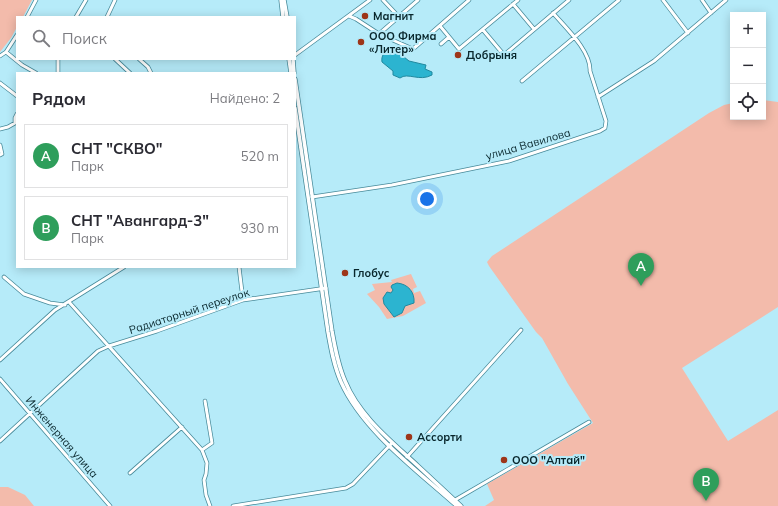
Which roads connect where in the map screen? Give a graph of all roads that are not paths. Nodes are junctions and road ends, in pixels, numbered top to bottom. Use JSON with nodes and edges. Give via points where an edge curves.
{"nodes":[{"id":1,"x":36,"y":0,"type":"edge"},
{"id":2,"x":86,"y":0,"type":"edge"},
{"id":3,"x":115,"y":0,"type":"edge"},
{"id":4,"x":281,"y":0,"type":"edge"},
{"id":5,"x":284,"y":0,"type":"edge"},
{"id":6,"x":370,"y":0,"type":"edge"},
{"id":7,"x":383,"y":0,"type":"edge"},
{"id":8,"x":418,"y":0,"type":"edge"},
{"id":9,"x":469,"y":0,"type":"edge"},
{"id":10,"x":518,"y":0,"type":"edge"},
{"id":11,"x":569,"y":0,"type":"edge"},
{"id":12,"x":620,"y":0,"type":"edge"},
{"id":13,"x":663,"y":0,"type":"edge"},
{"id":14,"x":702,"y":0,"type":"edge"},
{"id":15,"x":726,"y":0,"type":"edge"},
{"id":16,"x":513,"y":4,"type":"junction"},
{"id":17,"x":554,"y":13,"type":"junction"},
{"id":18,"x":711,"y":13,"type":"junction"},
{"id":19,"x":28,"y":16,"type":"edge"},
{"id":20,"x":77,"y":16,"type":"edge"},
{"id":21,"x":107,"y":16,"type":"edge"},
{"id":22,"x":283,"y":16,"type":"edge"},
{"id":23,"x":287,"y":16,"type":"edge"},
{"id":24,"x":349,"y":16,"type":"junction"},
{"id":25,"x":399,"y":16,"type":"junction"},
{"id":26,"x":440,"y":26,"type":"junction"},
{"id":27,"x":534,"y":29,"type":"junction"},
{"id":28,"x":483,"y":30,"type":"junction"},
{"id":29,"x":688,"y":33,"type":"junction"},
{"id":30,"x":379,"y":34,"type":"junction"},
{"id":31,"x":16,"y":37,"type":"edge"},
{"id":32,"x":449,"y":37,"type":"junction"},
{"id":33,"x":574,"y":38,"type":"junction"},
{"id":34,"x":441,"y":44,"type":"dead end"},
{"id":35,"x":6,"y":52,"type":"junction"},
{"id":36,"x":296,"y":55,"type":"edge"},
{"id":37,"x":0,"y":56,"type":"edge"},
{"id":38,"x":58,"y":60,"type":"edge"},
{"id":39,"x":116,"y":60,"type":"edge"},
{"id":40,"x":140,"y":60,"type":"edge"},
{"id":41,"x":289,"y":60,"type":"edge"},
{"id":42,"x":293,"y":60,"type":"edge"},
{"id":43,"x":34,"y":72,"type":"edge"},
{"id":44,"x":58,"y":72,"type":"edge"},
{"id":45,"x":129,"y":72,"type":"edge"},
{"id":46,"x":150,"y":72,"type":"edge"},
{"id":47,"x":292,"y":72,"type":"edge"},
{"id":48,"x":292,"y":72,"type":"edge"},
{"id":49,"x":522,"y":81,"type":"dead end"},
{"id":50,"x":0,"y":83,"type":"edge"},
{"id":51,"x":296,"y":86,"type":"edge"},
{"id":52,"x":16,"y":95,"type":"edge"},
{"id":53,"x":598,"y":98,"type":"junction"},
{"id":54,"x":296,"y":114,"type":"edge"},
{"id":55,"x":16,"y":116,"type":"edge"},
{"id":56,"x":0,"y":129,"type":"edge"},
{"id":57,"x":0,"y":145,"type":"edge"},
{"id":58,"x":1,"y":154,"type":"edge"},
{"id":59,"x":312,"y":197,"type":"junction"},
{"id":60,"x":122,"y":268,"type":"edge"},
{"id":61,"x":239,"y":268,"type":"edge"},
{"id":62,"x":4,"y":278,"type":"dead end"},
{"id":63,"x":324,"y":288,"type":"junction"},
{"id":64,"x":243,"y":300,"type":"junction"},
{"id":65,"x":69,"y":302,"type":"junction"},
{"id":66,"x":65,"y":305,"type":"junction"},
{"id":67,"x":521,"y":330,"type":"dead end"},
{"id":68,"x":109,"y":346,"type":"junction"},
{"id":69,"x":0,"y":360,"type":"edge"},
{"id":70,"x":0,"y":379,"type":"edge"},
{"id":71,"x":205,"y":401,"type":"dead end"},
{"id":72,"x":30,"y":414,"type":"junction"},
{"id":73,"x":589,"y":422,"type":"dead end"},
{"id":74,"x":182,"y":427,"type":"junction"},
{"id":75,"x":0,"y":441,"type":"edge"},
{"id":76,"x":391,"y":444,"type":"junction"},
{"id":77,"x":202,"y":450,"type":"junction"},
{"id":78,"x":407,"y":457,"type":"junction"},
{"id":79,"x":130,"y":474,"type":"dead end"},
{"id":80,"x":455,"y":500,"type":"junction"},
{"id":81,"x":110,"y":506,"type":"edge"},
{"id":82,"x":210,"y":506,"type":"edge"},
{"id":83,"x":233,"y":506,"type":"edge"},
{"id":84,"x":457,"y":506,"type":"edge"},
{"id":85,"x":461,"y":506,"type":"edge"}],
"edges":[{"from":1,"to":19,"type":"street"},
{"from":2,"to":20,"type":"street"},
{"from":3,"to":21,"type":"street"},
{"from":4,"to":22,"type":"main road"},
{"from":5,"to":23,"type":"main road"},
{"from":6,"to":24,"type":"street"},
{"from":7,"to":25,"type":"street"},
{"from":8,"to":25,"type":"street"},
{"from":9,"to":26,"type":"street"},
{"from":10,"to":16,"type":"street"},
{"from":11,"to":17,"type":"street"},
{"from":12,"to":33,"type":"street"},
{"from":13,"to":29,"type":"street"},
{"from":14,"to":18,"type":"street"},
{"from":15,"to":18,"type":"street"},
{"from":16,"to":27,"type":"street"},
{"from":16,"to":28,"type":"street"},
{"from":17,"to":27,"type":"street"},
{"from":17,"to":33,"type":"street","name":"улица Вавилова"},
{"from":18,"to":29,"type":"street"},
{"from":24,"to":30,"type":"street"},
{"from":24,"to":36,"type":"street"},
{"from":25,"to":30,"type":"street"},
{"from":26,"to":30,"type":"street","via":[[413,49]]},
{"from":26,"to":32,"type":"street"},
{"from":27,"to":28,"type":"street","via":[[504,55]]},
{"from":28,"to":32,"type":"street","via":[[459,49]]},
{"from":29,"to":53,"type":"street","via":[[654,62]]},
{"from":31,"to":35,"type":"street"},
{"from":32,"to":34,"type":"street"},
{"from":33,"to":49,"type":"street"},
{"from":33,"to":53,"type":"street","name":"улица Вавилова","via":[[590,64]]},
{"from":35,"to":37,"type":"street"},
{"from":35,"to":43,"type":"street"},
{"from":38,"to":44,"type":"street"},
{"from":39,"to":45,"type":"street"},
{"from":40,"to":46,"type":"street"},
{"from":41,"to":47,"type":"main road"},
{"from":42,"to":48,"type":"main road"},
{"from":50,"to":52,"type":"street"},
{"from":51,"to":59,"type":"main road"},
{"from":53,"to":59,"type":"street","name":"улица Вавилова","via":[[606,121],[605,128],[600,131],[509,161],[392,185]]},
{"from":54,"to":63,"type":"main road"},
{"from":55,"to":56,"type":"street","via":[[15,123],[8,128]]},
{"from":57,"to":58,"type":"street"},
{"from":59,"to":63,"type":"main road"},
{"from":60,"to":65,"type":"street"},
{"from":61,"to":64,"type":"street"},
{"from":62,"to":66,"type":"street","via":[[24,294]]},
{"from":63,"to":64,"type":"street","name":"Радиаторный переулок"},
{"from":63,"to":76,"type":"main road","via":[[330,346],[342,384],[358,411]]},
{"from":64,"to":68,"type":"street","name":"Радиаторный переулок"},
{"from":65,"to":66,"type":"street"},
{"from":65,"to":68,"type":"street"},
{"from":66,"to":69,"type":"street","via":[[55,310]]},
{"from":67,"to":78,"type":"street"},
{"from":68,"to":72,"type":"street","name":"Радиаторный переулок","via":[[98,351]]},
{"from":68,"to":74,"type":"street"},
{"from":70,"to":72,"type":"street","name":"Инженерная улица"},
{"from":71,"to":77,"type":"street","via":[[212,443]]},
{"from":72,"to":75,"type":"street","name":"Радиаторный переулок"},
{"from":72,"to":81,"type":"street","name":"Инженерная улица"},
{"from":73,"to":80,"type":"street"},
{"from":74,"to":77,"type":"street"},
{"from":74,"to":79,"type":"street"},
{"from":76,"to":78,"type":"main road"},
{"from":76,"to":83,"type":"street","via":[[353,484],[346,488]]},
{"from":76,"to":84,"type":"main road"},
{"from":77,"to":82,"type":"street","via":[[207,463],[204,480]]},
{"from":78,"to":80,"type":"main road"},
{"from":80,"to":85,"type":"main road"}]}
